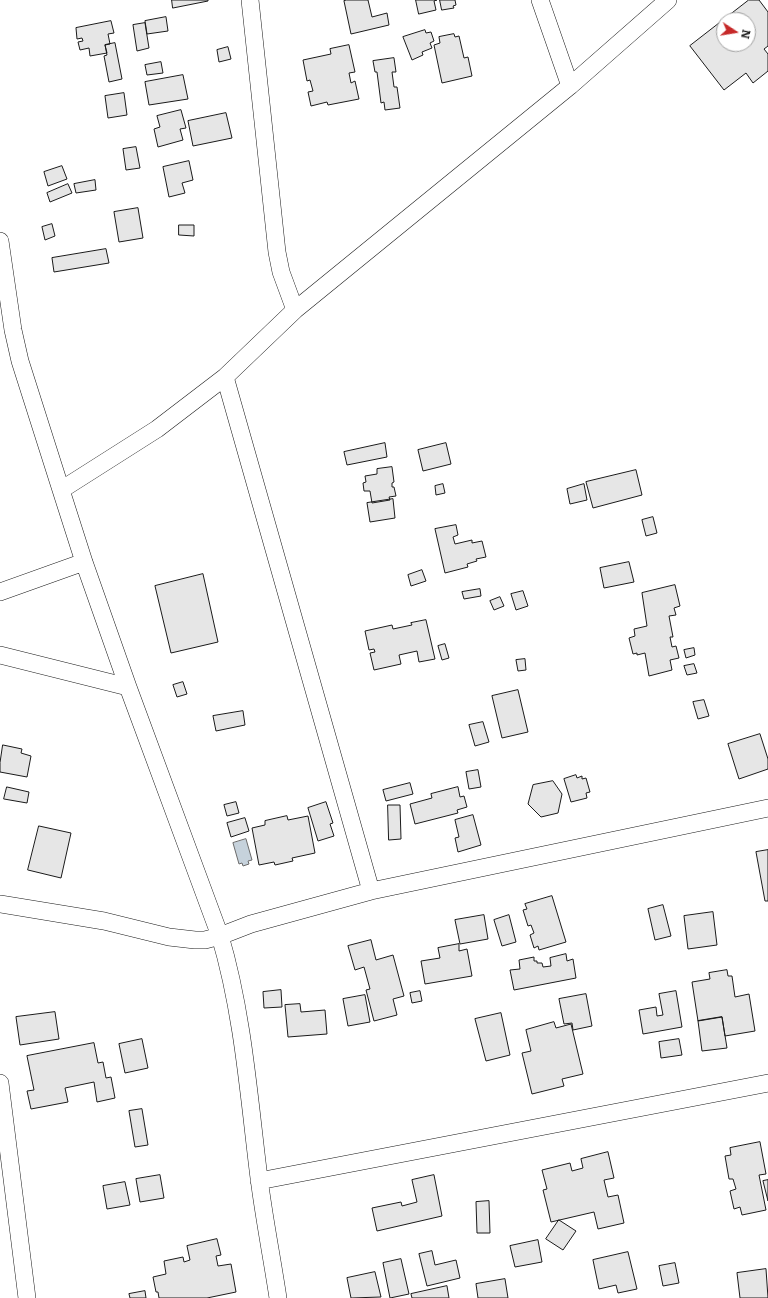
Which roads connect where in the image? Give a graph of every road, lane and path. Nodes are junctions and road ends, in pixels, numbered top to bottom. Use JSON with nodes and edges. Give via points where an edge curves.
{"nodes":[{"id":1,"x":250,"y":0,"type":"edge"},
{"id":2,"x":540,"y":0,"type":"edge"},
{"id":3,"x":668,"y":0,"type":"edge"},
{"id":4,"x":570,"y":86,"type":"junction"},
{"id":5,"x":0,"y":241,"type":"edge"},
{"id":6,"x":295,"y":310,"type":"junction"},
{"id":7,"x":226,"y":377,"type":"junction"},
{"id":8,"x":60,"y":490,"type":"junction"},
{"id":9,"x":84,"y":562,"type":"junction"},
{"id":10,"x":0,"y":592,"type":"edge"},
{"id":11,"x":0,"y":655,"type":"edge"},
{"id":12,"x":128,"y":688,"type":"junction"},
{"id":13,"x":768,"y":808,"type":"edge"},
{"id":14,"x":371,"y":891,"type":"junction"},
{"id":15,"x":0,"y":904,"type":"edge"},
{"id":16,"x":220,"y":936,"type":"junction"},
{"id":17,"x":768,"y":1083,"type":"edge"},
{"id":18,"x":0,"y":1084,"type":"edge"},
{"id":19,"x":259,"y":1181,"type":"junction"},
{"id":20,"x":27,"y":1298,"type":"edge"},
{"id":21,"x":278,"y":1298,"type":"edge"}],
"edges":[{"from":1,"to":6,"type":"street","via":[[277,252],[281,272]]},
{"from":2,"to":4,"type":"street"},
{"from":3,"to":4,"type":"street"},
{"from":4,"to":6,"type":"street"},
{"from":5,"to":8,"type":"street","via":[[12,330]]},
{"from":6,"to":7,"type":"street"},
{"from":7,"to":8,"type":"street","via":[[157,429]]},
{"from":7,"to":14,"type":"street"},
{"from":8,"to":9,"type":"street"},
{"from":9,"to":10,"type":"street"},
{"from":9,"to":12,"type":"street"},
{"from":11,"to":12,"type":"street"},
{"from":12,"to":16,"type":"street"},
{"from":13,"to":14,"type":"street"},
{"from":14,"to":16,"type":"street","via":[[251,924]]},
{"from":15,"to":16,"type":"street","via":[[104,922],[176,938],[201,940]]},
{"from":16,"to":19,"type":"street","via":[[232,980]]},
{"from":17,"to":19,"type":"street"},
{"from":18,"to":20,"type":"street"},
{"from":19,"to":21,"type":"street"}]}
